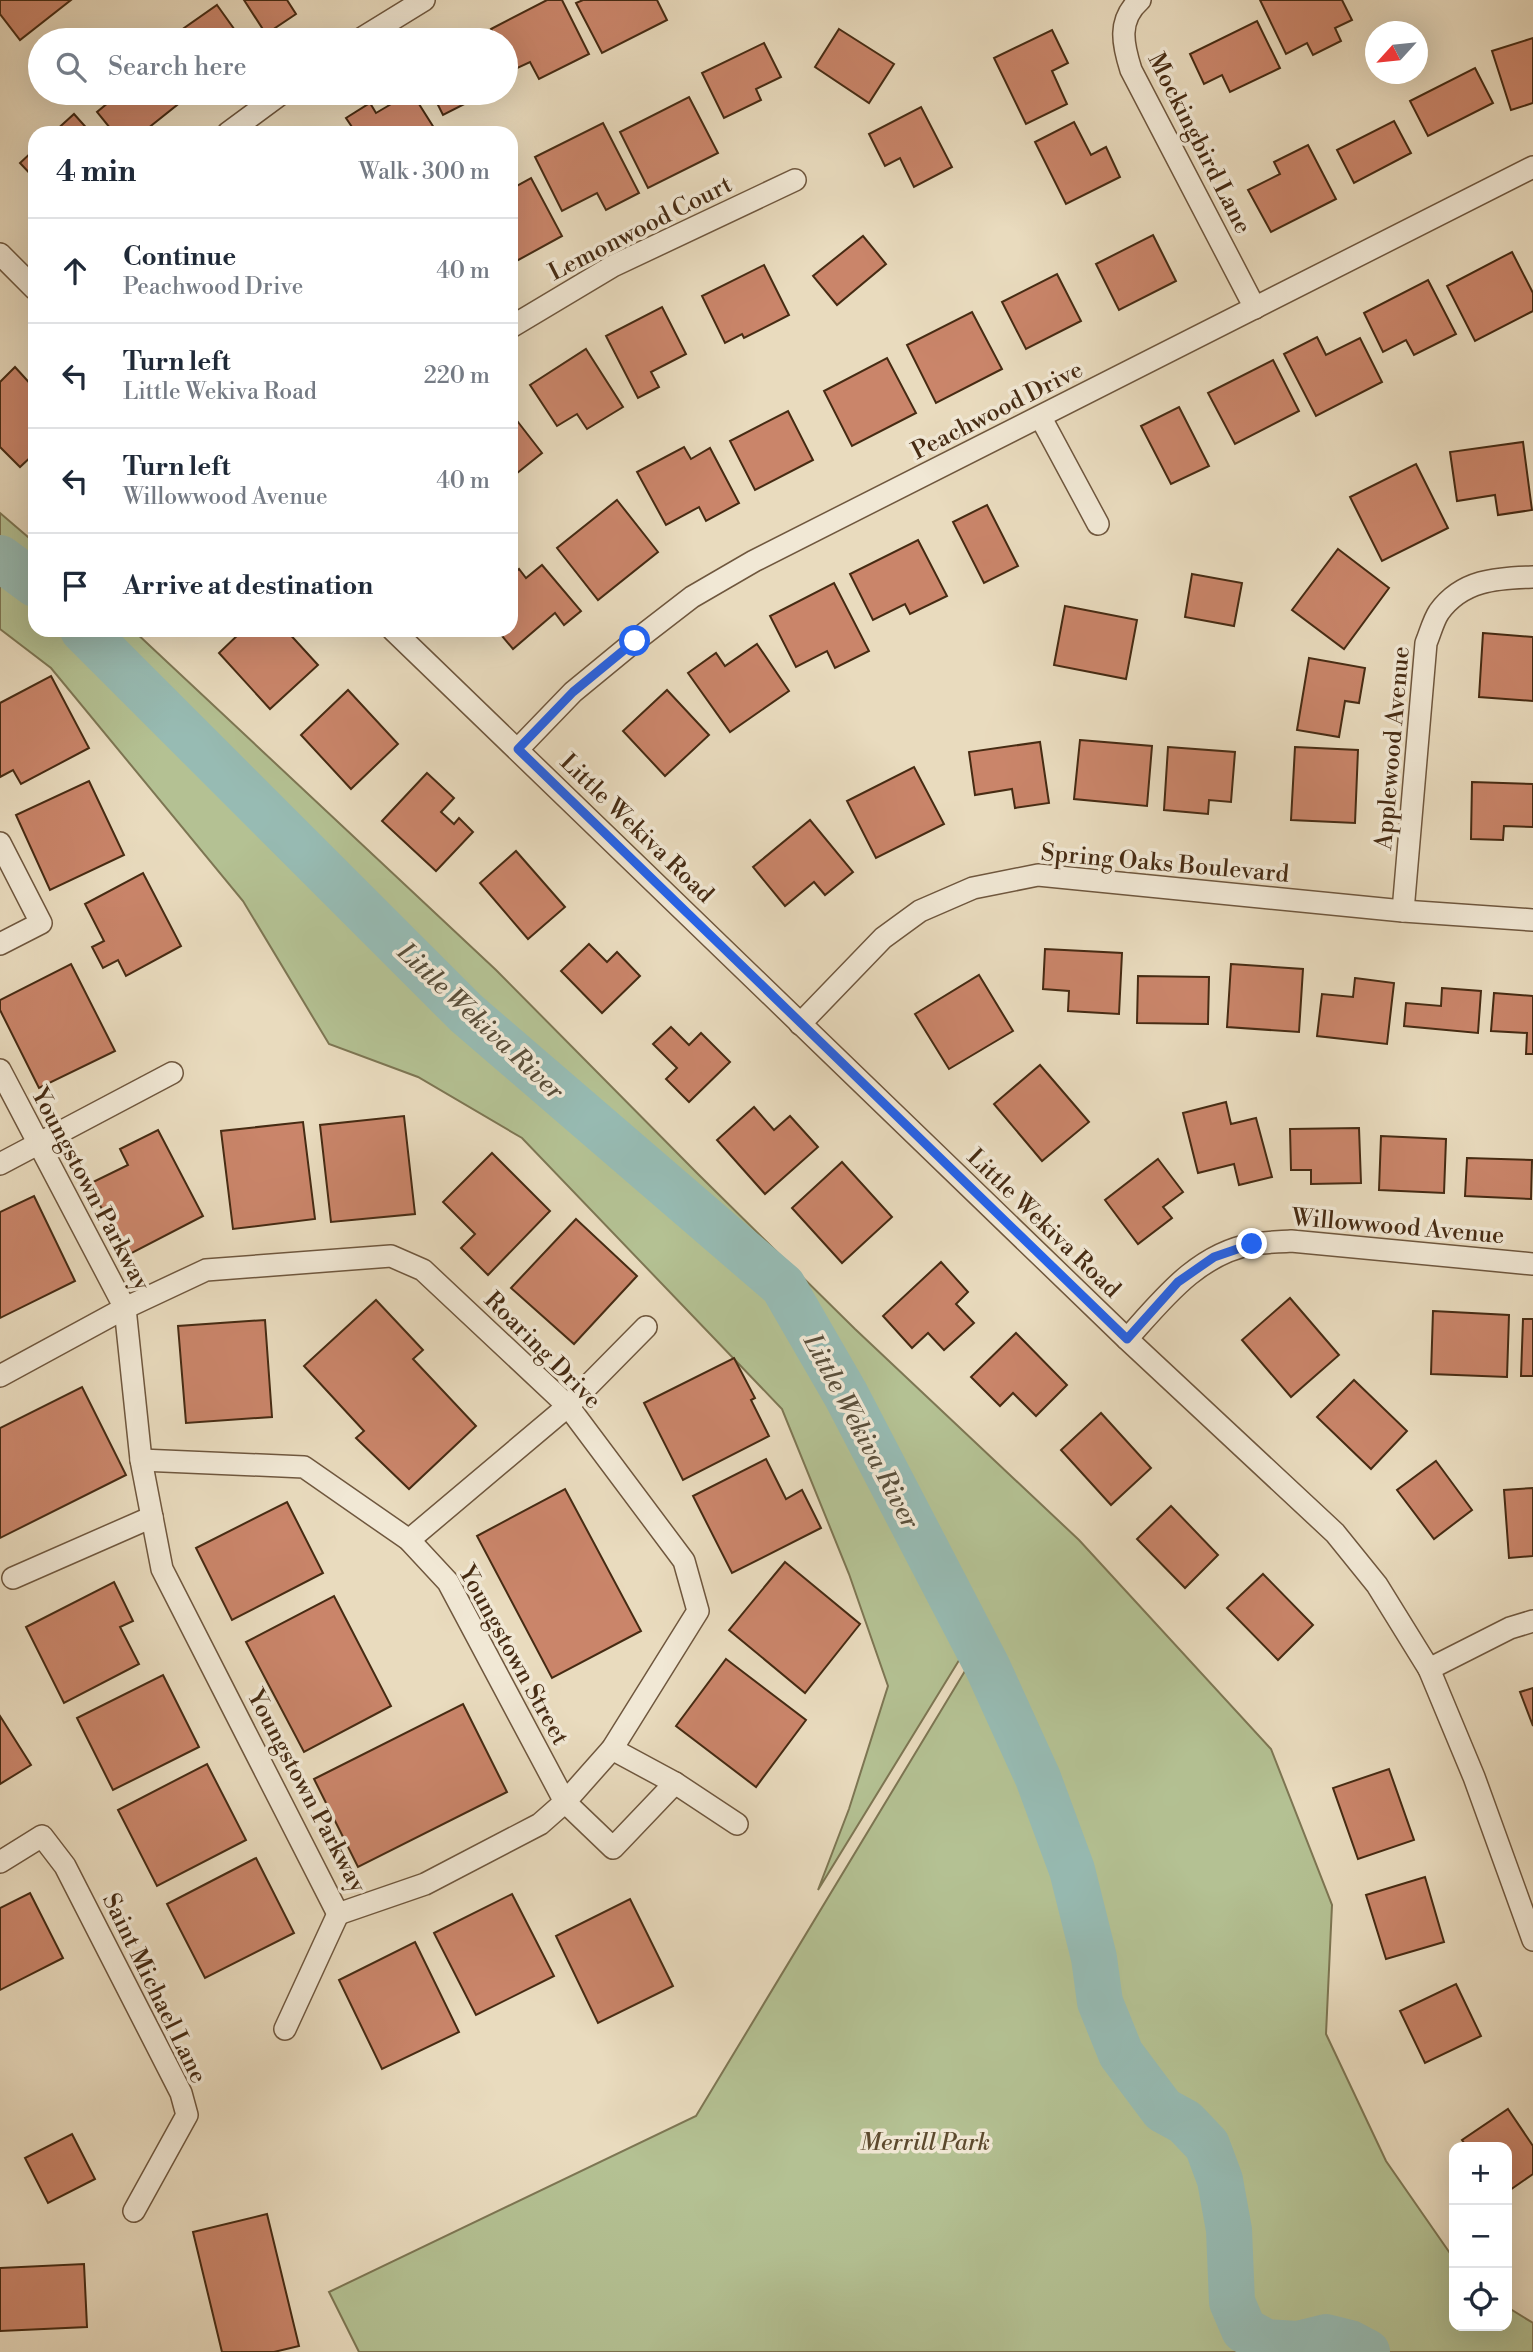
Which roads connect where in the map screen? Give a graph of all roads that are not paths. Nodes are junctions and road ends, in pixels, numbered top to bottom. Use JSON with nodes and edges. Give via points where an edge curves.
{"nodes":[{"id":1,"x":424,"y":0,"type":"edge"},
{"id":2,"x":1140,"y":0,"type":"edge"},
{"id":3,"x":378,"y":28,"type":"edge"},
{"id":4,"x":266,"y":105,"type":"edge"},
{"id":5,"x":238,"y":126,"type":"edge"},
{"id":6,"x":1533,"y":167,"type":"edge"},
{"id":7,"x":795,"y":180,"type":"dead end"},
{"id":8,"x":0,"y":254,"type":"edge"},
{"id":9,"x":28,"y":282,"type":"edge"},
{"id":10,"x":1255,"y":308,"type":"junction"},
{"id":11,"x":518,"y":323,"type":"edge"},
{"id":12,"x":1041,"y":418,"type":"junction"},
{"id":13,"x":1098,"y":524,"type":"dead end"},
{"id":14,"x":1533,"y":577,"type":"edge"},
{"id":15,"x":400,"y":637,"type":"edge"},
{"id":16,"x":518,"y":749,"type":"junction"},
{"id":17,"x":0,"y":842,"type":"edge"},
{"id":18,"x":1403,"y":911,"type":"junction"},
{"id":19,"x":1533,"y":920,"type":"edge"},
{"id":20,"x":0,"y":944,"type":"edge"},
{"id":21,"x":800,"y":1024,"type":"junction"},
{"id":22,"x":0,"y":1070,"type":"edge"},
{"id":23,"x":172,"y":1073,"type":"dead end"},
{"id":24,"x":38,"y":1145,"type":"junction"},
{"id":25,"x":0,"y":1164,"type":"edge"},
{"id":26,"x":1533,"y":1264,"type":"edge"},
{"id":27,"x":125,"y":1308,"type":"junction"},
{"id":28,"x":646,"y":1327,"type":"dead end"},
{"id":29,"x":1127,"y":1339,"type":"junction"},
{"id":30,"x":0,"y":1377,"type":"edge"},
{"id":31,"x":568,"y":1406,"type":"junction"},
{"id":32,"x":141,"y":1460,"type":"junction"},
{"id":33,"x":152,"y":1517,"type":"junction"},
{"id":34,"x":409,"y":1540,"type":"junction"},
{"id":35,"x":13,"y":1578,"type":"dead end"},
{"id":36,"x":1533,"y":1621,"type":"edge"},
{"id":37,"x":1429,"y":1669,"type":"junction"},
{"id":38,"x":612,"y":1749,"type":"junction"},
{"id":39,"x":675,"y":1783,"type":"junction"},
{"id":40,"x":565,"y":1802,"type":"junction"},
{"id":41,"x":737,"y":1824,"type":"dead end"},
{"id":42,"x":0,"y":1863,"type":"edge"},
{"id":43,"x":338,"y":1914,"type":"junction"},
{"id":44,"x":1533,"y":1940,"type":"edge"},
{"id":45,"x":285,"y":2029,"type":"dead end"},
{"id":46,"x":134,"y":2211,"type":"dead end"}],
"edges":[{"from":1,"to":3,"type":"street"},
{"from":2,"to":10,"type":"street","name":"Mockingbird Lane","via":[[1124,22],[1123,44],[1130,70]]},
{"from":4,"to":5,"type":"street"},
{"from":6,"to":10,"type":"street","name":"Peachwood Drive"},
{"from":7,"to":11,"type":"street","name":"Lemonwood Court","via":[[613,266]]},
{"from":8,"to":9,"type":"street"},
{"from":10,"to":12,"type":"street","name":"Peachwood Drive"},
{"from":12,"to":13,"type":"street"},
{"from":12,"to":16,"type":"street","name":"Peachwood Drive","via":[[754,561],[692,597],[573,692]]},
{"from":14,"to":18,"type":"street","name":"Applewood Avenue","via":[[1495,578],[1458,592],[1437,614],[1426,643]]},
{"from":15,"to":16,"type":"street","name":"Little Wekiva Road"},
{"from":16,"to":21,"type":"street","name":"Little Wekiva Road"},
{"from":17,"to":20,"type":"street","via":[[41,923]]},
{"from":18,"to":19,"type":"street","name":"Spring Oaks Boulevard"},
{"from":18,"to":21,"type":"street","name":"Spring Oaks Boulevard","via":[[1038,875],[973,888],[920,911],[883,939]]},
{"from":21,"to":29,"type":"street","name":"Little Wekiva Road"},
{"from":22,"to":24,"type":"street","name":"Youngstown Parkway"},
{"from":23,"to":24,"type":"street"},
{"from":24,"to":25,"type":"street"},
{"from":24,"to":27,"type":"street","name":"Youngstown Parkway"},
{"from":26,"to":29,"type":"street","name":"Willowwood Avenue","via":[[1291,1241],[1252,1244],[1214,1257],[1178,1282]]},
{"from":27,"to":30,"type":"street","name":"Roaring Drive"},
{"from":27,"to":31,"type":"street","name":"Roaring Drive","via":[[206,1270],[391,1256],[423,1270]]},
{"from":27,"to":32,"type":"street","name":"Youngstown Parkway"},
{"from":28,"to":31,"type":"street"},
{"from":29,"to":37,"type":"street","name":"Little Wekiva Road","via":[[1335,1533],[1377,1585]]},
{"from":31,"to":34,"type":"street"},
{"from":31,"to":38,"type":"street","name":"Roaring Drive","via":[[684,1561],[698,1611]]},
{"from":32,"to":33,"type":"street","name":"Youngstown Parkway"},
{"from":32,"to":34,"type":"street","via":[[304,1467]]},
{"from":33,"to":35,"type":"street"},
{"from":33,"to":43,"type":"street","name":"Youngstown Parkway","via":[[162,1569]]},
{"from":34,"to":40,"type":"street","name":"Youngstown Street","via":[[448,1582]]},
{"from":36,"to":37,"type":"street"},
{"from":37,"to":44,"type":"street","name":"Little Wekiva Road"},
{"from":38,"to":39,"type":"street"},
{"from":38,"to":40,"type":"street","name":"Roaring Drive"},
{"from":39,"to":40,"type":"street","name":"Youngstown Street","via":[[613,1848]]},
{"from":39,"to":41,"type":"street"},
{"from":40,"to":43,"type":"street","name":"Youngstown Parkway","via":[[540,1824],[425,1884]]},
{"from":42,"to":46,"type":"street","name":"Saint Michael Lane","via":[[43,1836],[65,1866],[181,2093],[187,2115]]},
{"from":43,"to":45,"type":"street"}]}
